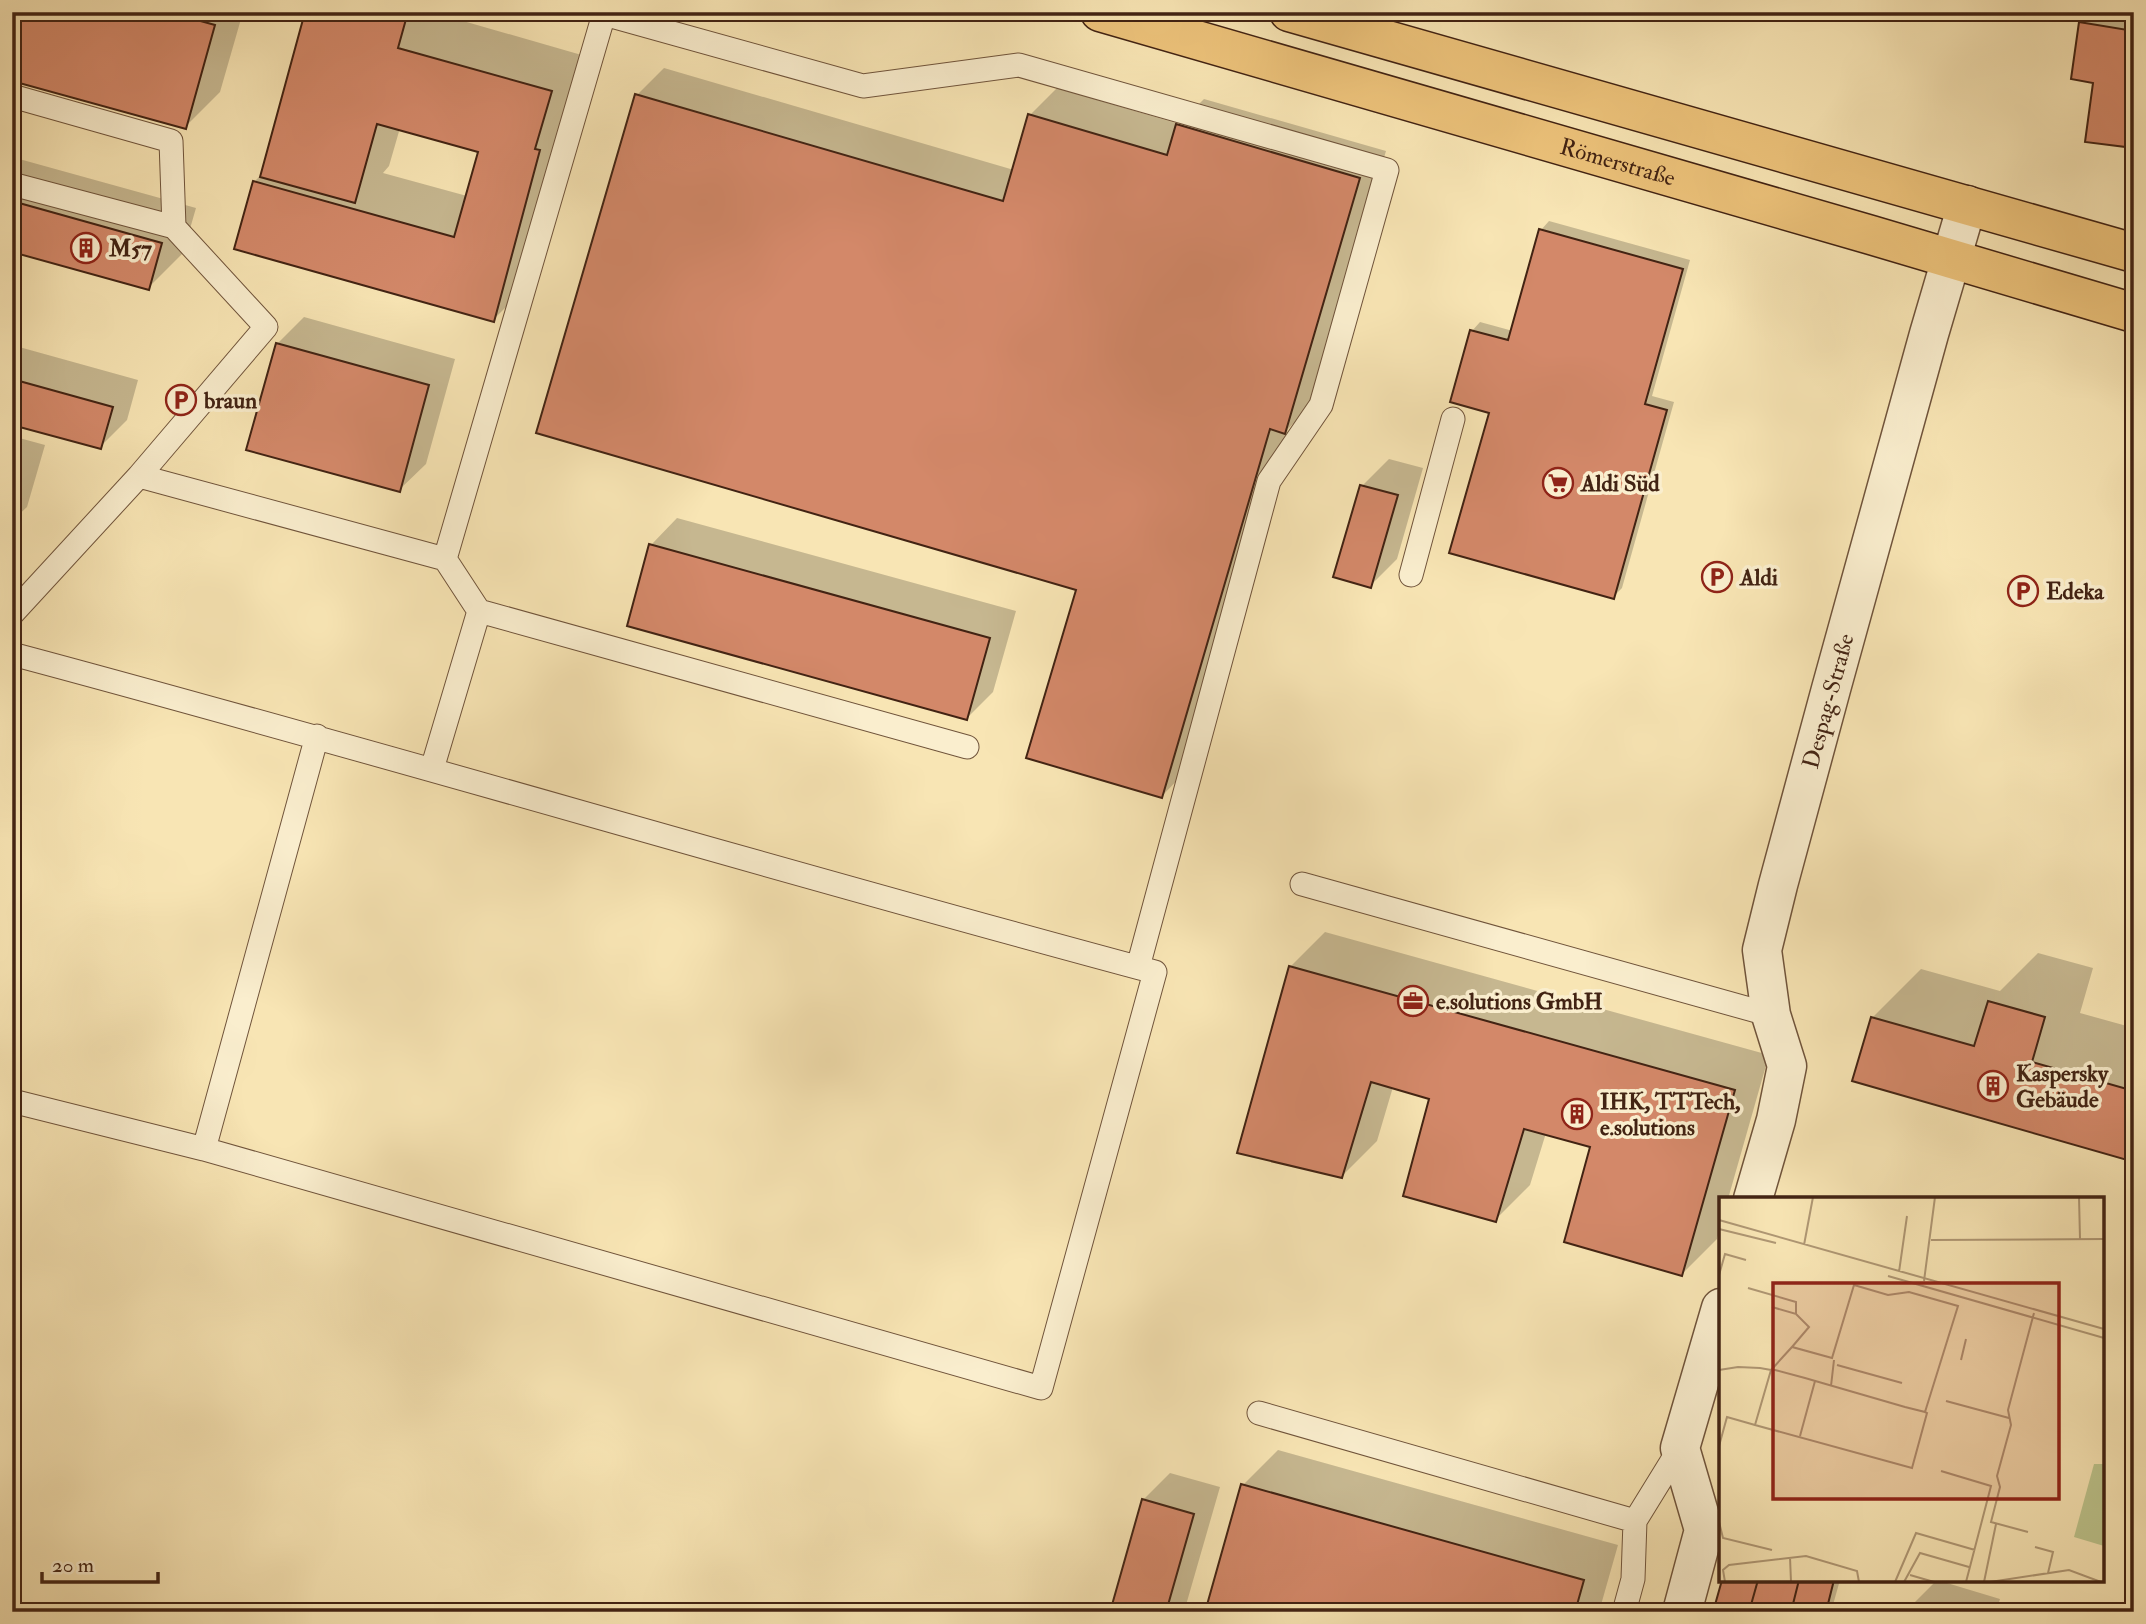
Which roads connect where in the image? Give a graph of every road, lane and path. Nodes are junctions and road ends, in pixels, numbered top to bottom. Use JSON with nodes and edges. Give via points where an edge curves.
{"nodes":[{"id":1,"x":1289,"y":12,"type":"edge"},
{"id":2,"x":1117,"y":15,"type":"edge"},
{"id":3,"x":12,"y":96,"type":"edge"},
{"id":4,"x":12,"y":184,"type":"edge"},
{"id":5,"x":1967,"y":205,"type":"junction"},
{"id":6,"x":174,"y":227,"type":"junction"},
{"id":7,"x":2134,"y":253,"type":"edge"},
{"id":8,"x":1951,"y":260,"type":"junction"},
{"id":9,"x":2134,"y":313,"type":"edge"},
{"id":10,"x":1453,"y":419,"type":"dead end"},
{"id":11,"x":139,"y":476,"type":"junction"},
{"id":12,"x":445,"y":559,"type":"junction"},
{"id":13,"x":1411,"y":575,"type":"dead end"},
{"id":14,"x":479,"y":611,"type":"junction"},
{"id":15,"x":12,"y":614,"type":"edge"},
{"id":16,"x":12,"y":654,"type":"edge"},
{"id":17,"x":317,"y":736,"type":"junction"},
{"id":18,"x":967,"y":747,"type":"dead end"},
{"id":19,"x":432,"y":769,"type":"junction"},
{"id":20,"x":1302,"y":884,"type":"dead end"},
{"id":21,"x":1138,"y":967,"type":"junction"},
{"id":22,"x":1771,"y":1015,"type":"junction"},
{"id":23,"x":12,"y":1101,"type":"edge"},
{"id":24,"x":204,"y":1149,"type":"junction"},
{"id":25,"x":1753,"y":1197,"type":"edge"},
{"id":26,"x":1719,"y":1315,"type":"edge"},
{"id":27,"x":1259,"y":1413,"type":"dead end"},
{"id":28,"x":1680,"y":1448,"type":"junction"},
{"id":29,"x":1635,"y":1521,"type":"junction"},
{"id":30,"x":1624,"y":1612,"type":"edge"},
{"id":31,"x":1682,"y":1612,"type":"edge"}],
"edges":[{"from":1,"to":5,"type":"main road"},
{"from":2,"to":8,"type":"main road","name":"Römerstraße"},
{"from":3,"to":6,"type":"lane","via":[[171,141]]},
{"from":4,"to":6,"type":"lane"},
{"from":5,"to":7,"type":"main road"},
{"from":5,"to":8,"type":"street","name":"Despag-Straße"},
{"from":6,"to":11,"type":"lane","via":[[266,327]]},
{"from":8,"to":9,"type":"main road","name":"Römerstraße"},
{"from":8,"to":22,"type":"street","name":"Despag-Straße","via":[[1762,950]]},
{"from":10,"to":13,"type":"lane"},
{"from":11,"to":12,"type":"lane"},
{"from":11,"to":15,"type":"lane"},
{"from":12,"to":14,"type":"lane"},
{"from":12,"to":21,"type":"lane","via":[[604,14],[863,86],[1019,65],[1387,170],[1321,405],[1269,481]]},
{"from":14,"to":18,"type":"lane"},
{"from":14,"to":19,"type":"lane"},
{"from":16,"to":17,"type":"lane"},
{"from":17,"to":19,"type":"lane"},
{"from":17,"to":24,"type":"lane"},
{"from":19,"to":21,"type":"lane"},
{"from":20,"to":22,"type":"lane"},
{"from":21,"to":24,"type":"lane","via":[[1155,972],[1041,1388]]},
{"from":22,"to":25,"type":"street","name":"Despag-Straße","via":[[1787,1066]]},
{"from":23,"to":24,"type":"lane"},
{"from":26,"to":28,"type":"street"},
{"from":27,"to":29,"type":"lane"},
{"from":28,"to":29,"type":"lane"},
{"from":28,"to":31,"type":"street","via":[[1704,1530]]},
{"from":29,"to":30,"type":"lane","via":[[1633,1579]]}]}
